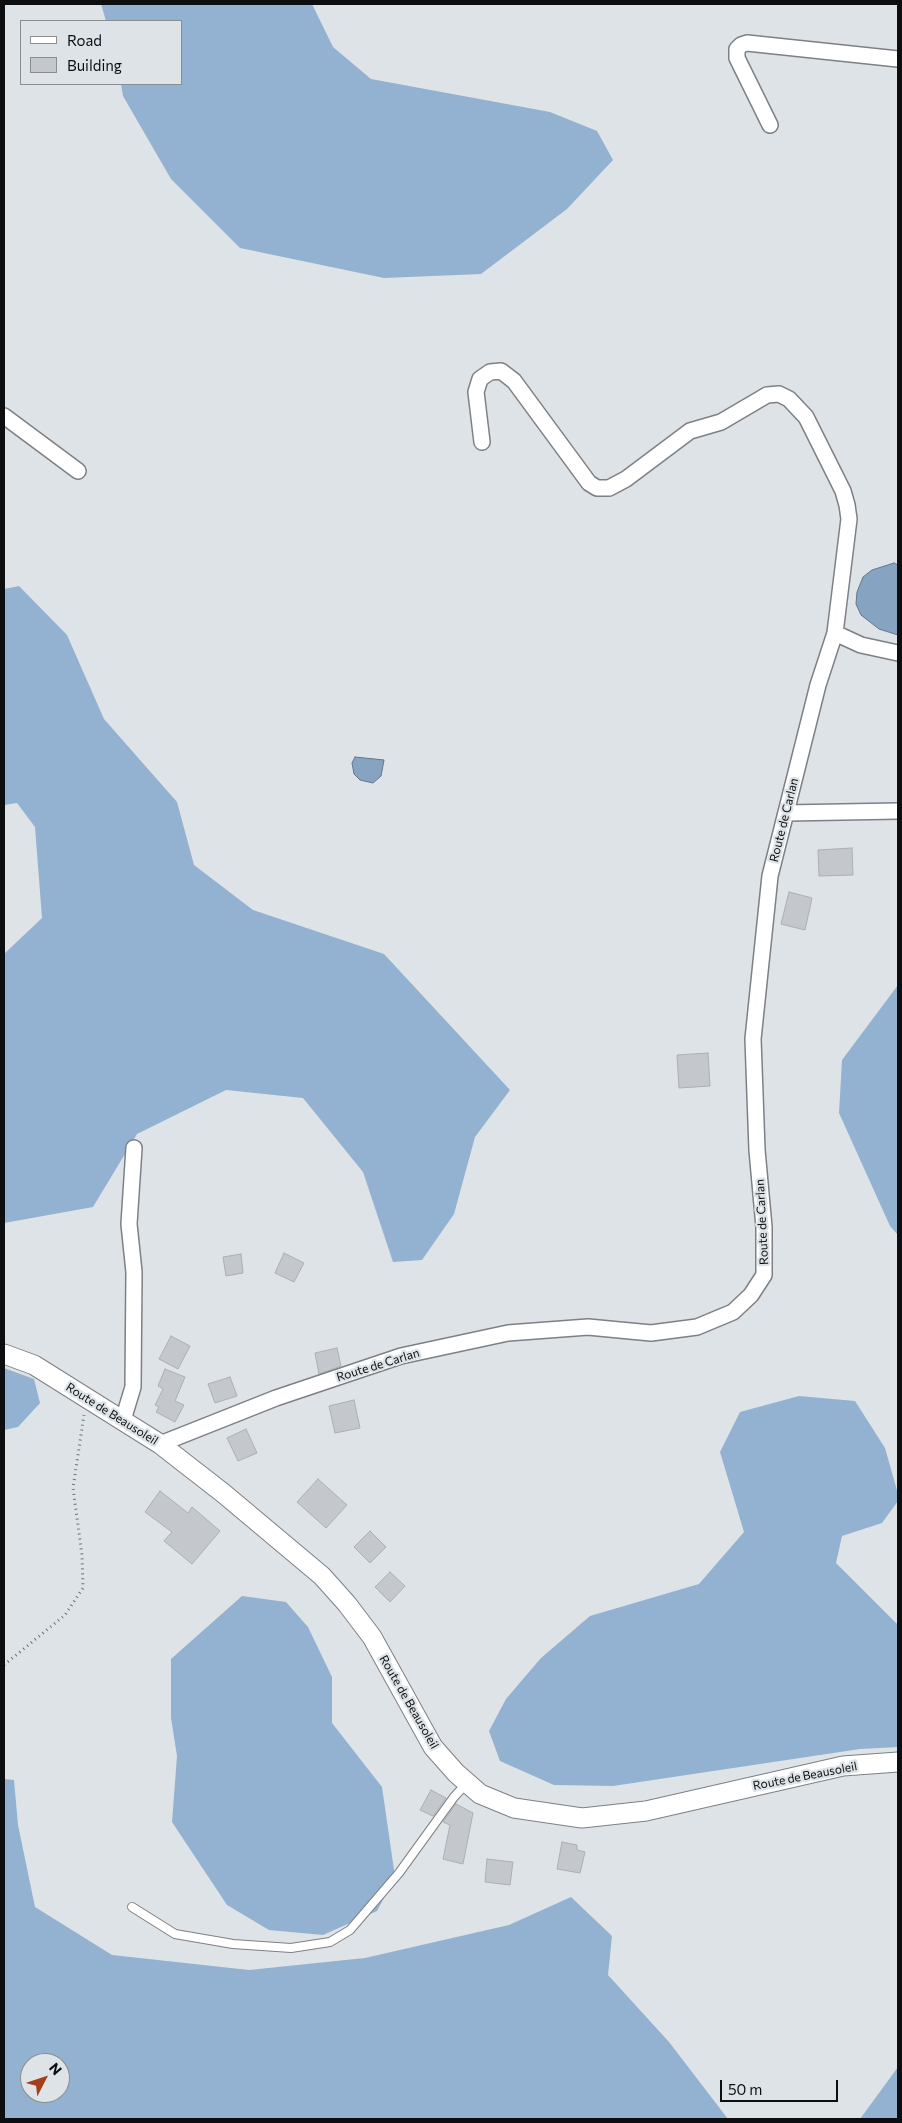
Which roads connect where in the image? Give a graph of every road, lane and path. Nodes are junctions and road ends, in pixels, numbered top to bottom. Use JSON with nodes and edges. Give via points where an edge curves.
{"nodes":[{"id":1,"x":898,"y":59,"type":"edge"},
{"id":2,"x":770,"y":126,"type":"dead end"},
{"id":3,"x":4,"y":416,"type":"edge"},
{"id":4,"x":482,"y":442,"type":"dead end"},
{"id":5,"x":78,"y":471,"type":"dead end"},
{"id":6,"x":834,"y":633,"type":"junction"},
{"id":7,"x":898,"y":653,"type":"edge"},
{"id":8,"x":898,"y":810,"type":"edge"},
{"id":9,"x":786,"y":813,"type":"junction"},
{"id":10,"x":134,"y":1148,"type":"dead end"},
{"id":11,"x":4,"y":1354,"type":"edge"},
{"id":12,"x":87,"y":1397,"type":"junction"},
{"id":13,"x":123,"y":1420,"type":"junction"},
{"id":14,"x":160,"y":1444,"type":"junction"},
{"id":15,"x":4,"y":1665,"type":"edge"},
{"id":16,"x":898,"y":1762,"type":"edge"},
{"id":17,"x":467,"y":1783,"type":"junction"},
{"id":18,"x":132,"y":1907,"type":"dead end"}],
"edges":[{"from":1,"to":2,"type":"street","via":[[747,42],[741,45],[737,49],[737,58]]},
{"from":3,"to":5,"type":"street"},
{"from":4,"to":6,"type":"street","name":"Route de Carlan","via":[[476,392],[480,379],[490,372],[501,371],[514,381],[589,483],[597,488],[609,488],[626,479],[690,431],[721,422],[767,395],[779,394],[789,399],[806,417],[847,505],[849,519]]},
{"from":6,"to":7,"type":"street","via":[[862,645]]},
{"from":6,"to":9,"type":"street","name":"Route de Carlan"},
{"from":8,"to":9,"type":"street"},
{"from":9,"to":14,"type":"street","name":"Route de Carlan","via":[[770,876],[753,1039],[764,1275],[751,1296],[733,1312],[697,1327],[651,1334],[588,1326],[508,1332],[401,1356],[276,1398]]},
{"from":10,"to":13,"type":"street","via":[[129,1224],[134,1272],[133,1387]]},
{"from":11,"to":12,"type":"street","name":"Route de Beausoleil","via":[[34,1365]]},
{"from":12,"to":13,"type":"street","name":"Route de Beausoleil"},
{"from":12,"to":15,"type":"path","via":[[73,1488],[83,1588],[65,1616]]},
{"from":13,"to":14,"type":"street","name":"Route de Beausoleil"},
{"from":14,"to":17,"type":"street","name":"Route de Beausoleil","via":[[322,1576],[372,1637],[433,1747]]},
{"from":16,"to":17,"type":"street","name":"Route de Beausoleil","via":[[843,1766],[646,1811],[582,1818],[514,1808],[480,1794]]},
{"from":17,"to":18,"type":"lane","via":[[399,1873],[350,1930],[330,1942],[291,1948],[223,1943],[175,1934]]}]}
